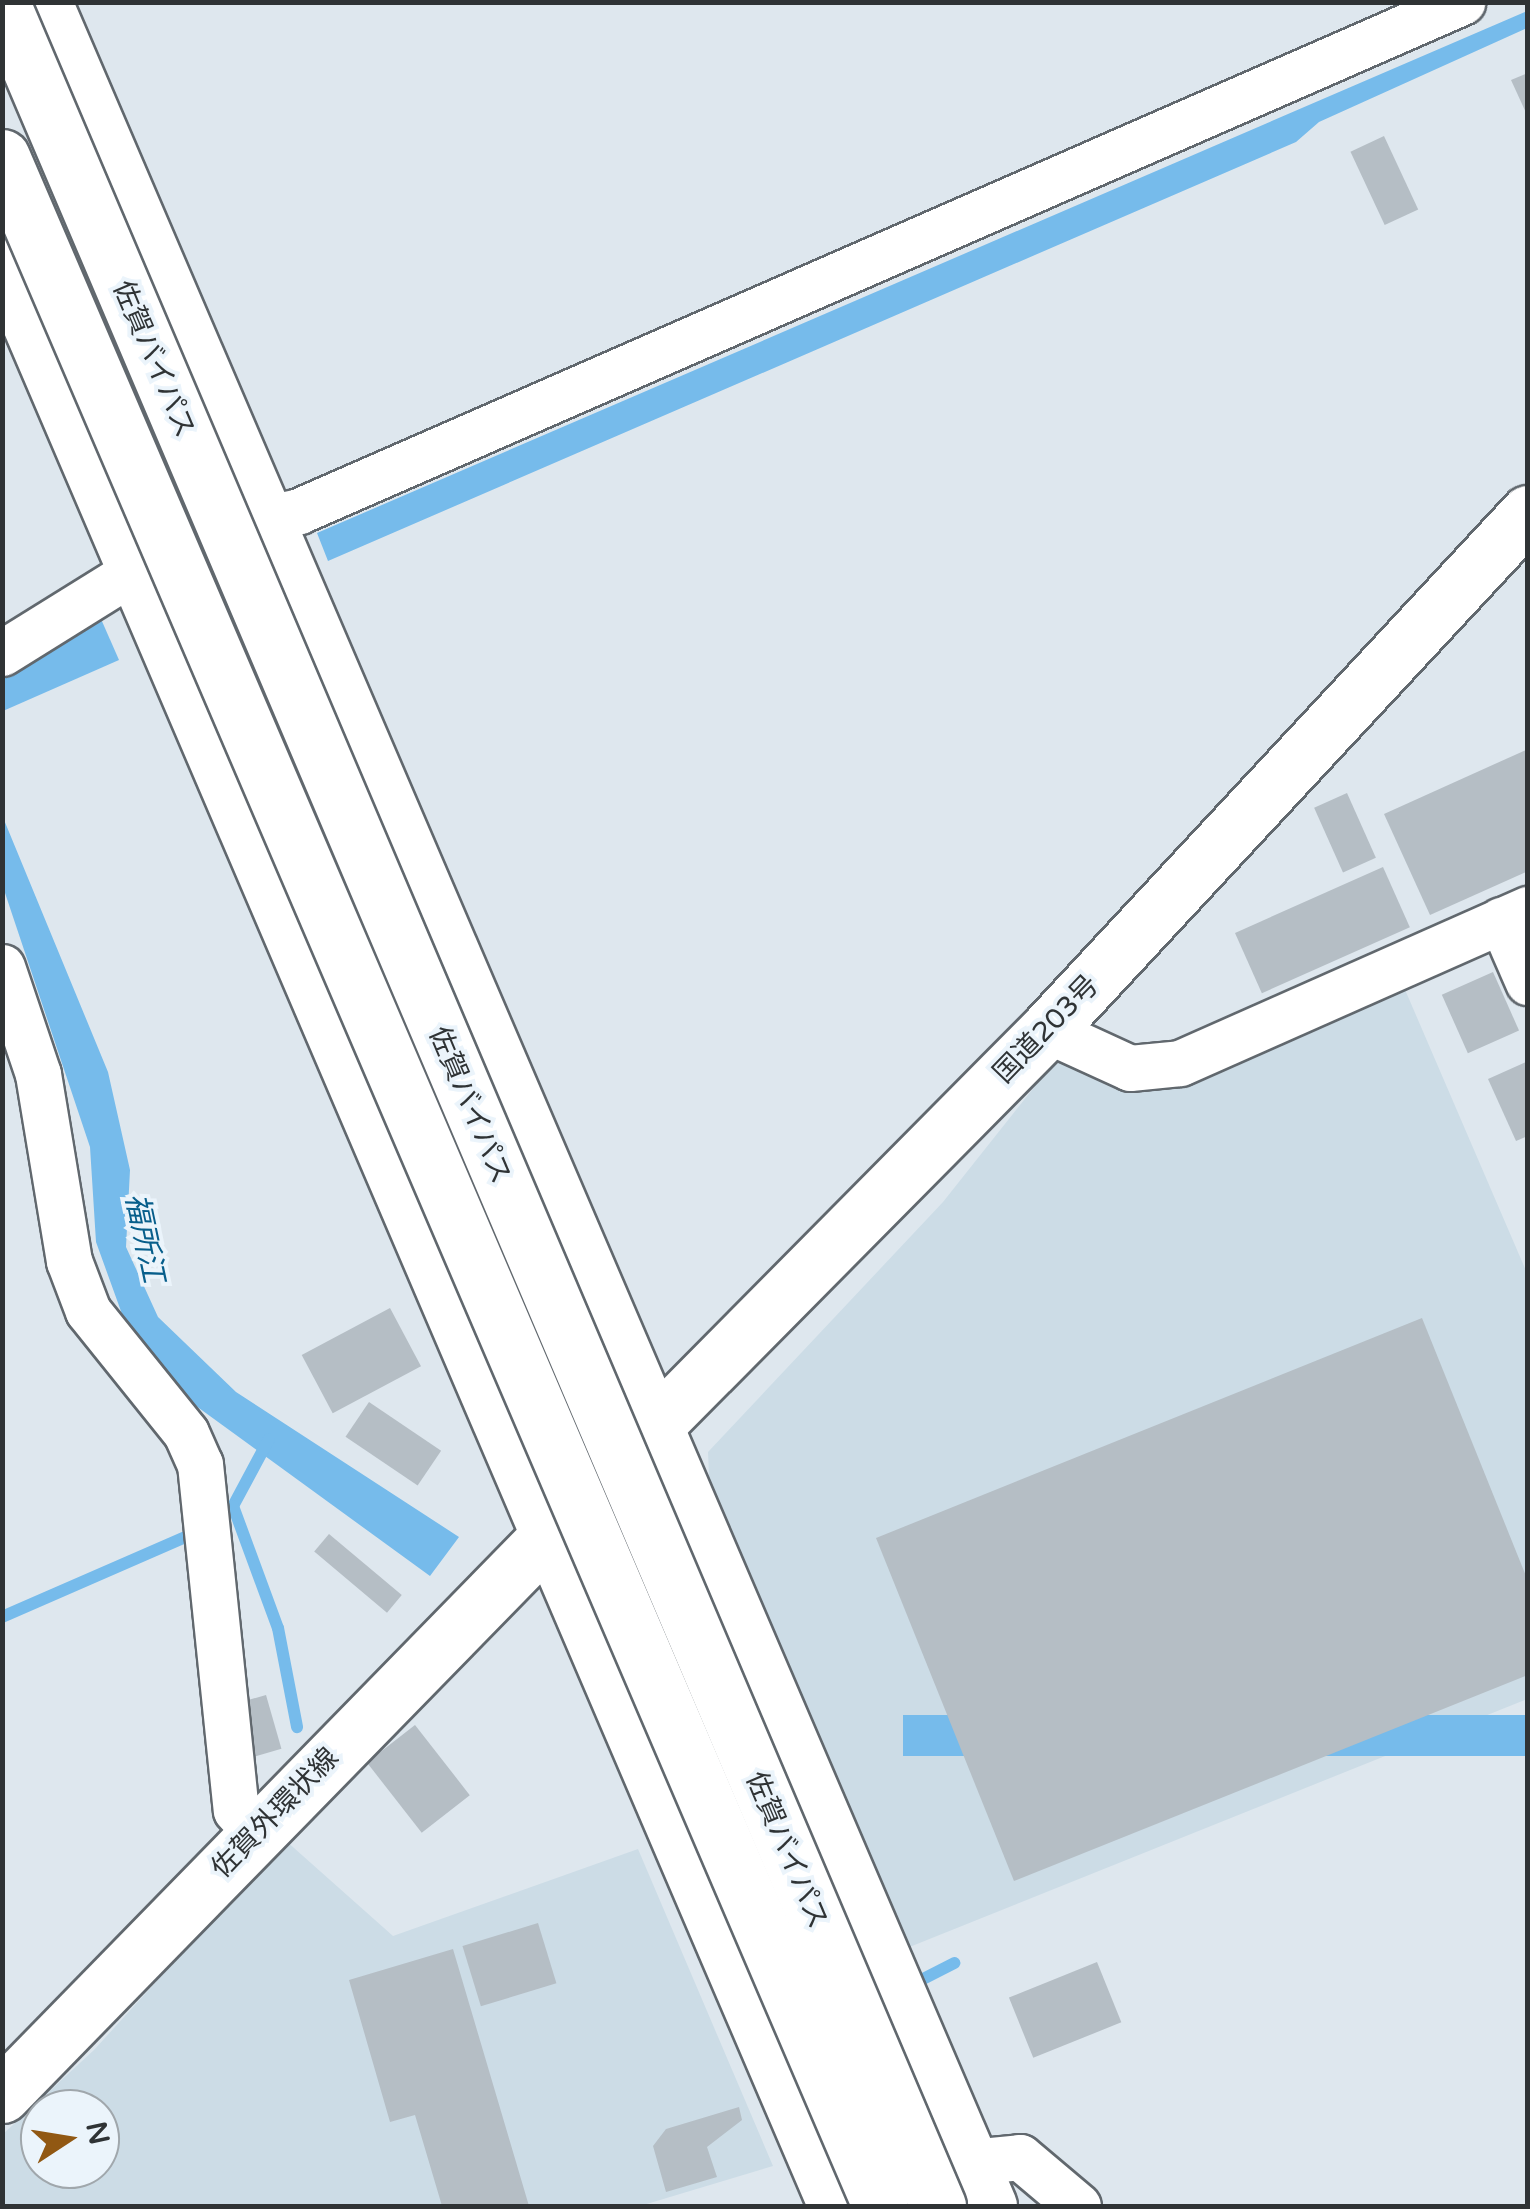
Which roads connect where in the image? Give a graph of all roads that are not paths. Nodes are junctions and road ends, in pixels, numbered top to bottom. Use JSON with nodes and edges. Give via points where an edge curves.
{"nodes":[{"id":1,"x":44,"y":2,"type":"edge"},
{"id":2,"x":1462,"y":2,"type":"edge"},
{"id":3,"x":2,"y":3,"type":"edge"},
{"id":4,"x":2,"y":157,"type":"edge"},
{"id":5,"x":2,"y":259,"type":"edge"},
{"id":6,"x":1528,"y":513,"type":"edge"},
{"id":7,"x":262,"y":519,"type":"junction"},
{"id":8,"x":132,"y":572,"type":"junction"},
{"id":9,"x":2,"y":654,"type":"edge"},
{"id":10,"x":1514,"y":914,"type":"edge"},
{"id":11,"x":2,"y":968,"type":"edge"},
{"id":12,"x":1528,"y":982,"type":"edge"},
{"id":13,"x":1047,"y":1030,"type":"junction"},
{"id":14,"x":654,"y":1426,"type":"junction"},
{"id":15,"x":551,"y":1534,"type":"junction"},
{"id":16,"x":255,"y":1833,"type":"junction"},
{"id":17,"x":2,"y":2094,"type":"edge"},
{"id":18,"x":980,"y":2184,"type":"edge"},
{"id":19,"x":836,"y":2206,"type":"edge"},
{"id":20,"x":880,"y":2206,"type":"edge"},
{"id":21,"x":938,"y":2206,"type":"edge"},
{"id":22,"x":1078,"y":2206,"type":"edge"}],
"edges":[{"from":1,"to":7,"type":"main road"},
{"from":2,"to":7,"type":"street","via":[[300,511]]},
{"from":3,"to":21,"type":"main road","name":"佐賀バイパス","bridge":true},
{"from":4,"to":20,"type":"main road","name":"佐賀バイパス","bridge":true},
{"from":5,"to":8,"type":"main road"},
{"from":6,"to":13,"type":"main road","name":"国道203号"},
{"from":7,"to":14,"type":"main road"},
{"from":8,"to":9,"type":"street"},
{"from":8,"to":15,"type":"main road"},
{"from":10,"to":12,"type":"street"},
{"from":10,"to":13,"type":"street","via":[[1180,1064],[1130,1068]]},
{"from":11,"to":16,"type":"street","via":[[38,1074],[69,1261],[88,1311],[186,1433],[200,1464],[236,1810]]},
{"from":13,"to":14,"type":"main road","name":"国道203号"},
{"from":14,"to":15,"type":"main road","name":"国道203号"},
{"from":14,"to":18,"type":"main road"},
{"from":15,"to":16,"type":"main road","name":"佐賀外環状線"},
{"from":15,"to":19,"type":"main road"},
{"from":16,"to":17,"type":"main road","name":"佐賀外環状線"},
{"from":18,"to":22,"type":"street","via":[[1020,2157]]}]}
